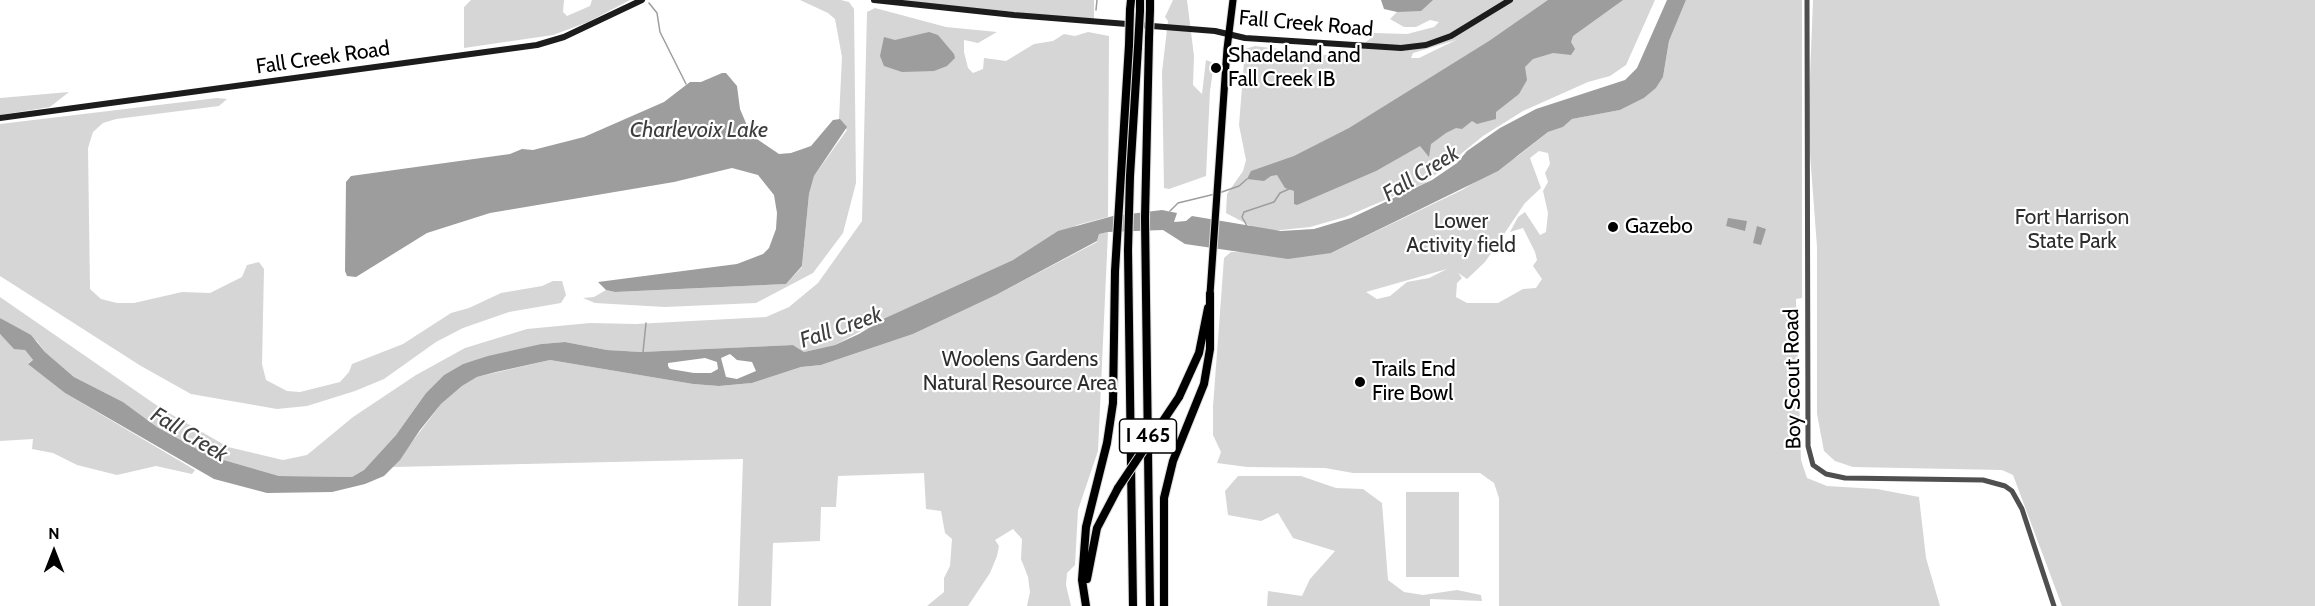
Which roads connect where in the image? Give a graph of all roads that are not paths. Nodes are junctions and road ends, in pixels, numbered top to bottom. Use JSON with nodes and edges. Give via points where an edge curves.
{"nodes":[{"id":1,"x":642,"y":0,"type":"edge"},
{"id":2,"x":874,"y":0,"type":"edge"},
{"id":3,"x":1131,"y":0,"type":"edge"},
{"id":4,"x":1140,"y":0,"type":"edge"},
{"id":5,"x":1150,"y":0,"type":"edge"},
{"id":6,"x":1233,"y":0,"type":"edge"},
{"id":7,"x":1510,"y":0,"type":"edge"},
{"id":8,"x":1807,"y":0,"type":"edge"},
{"id":9,"x":1229,"y":34,"type":"junction"},
{"id":10,"x":0,"y":118,"type":"edge"},
{"id":11,"x":1125,"y":176,"type":"junction"},
{"id":12,"x":1210,"y":294,"type":"junction"},
{"id":13,"x":1086,"y":602,"type":"edge"},
{"id":14,"x":1133,"y":606,"type":"edge"},
{"id":15,"x":1150,"y":606,"type":"edge"},
{"id":16,"x":1164,"y":606,"type":"edge"},
{"id":17,"x":2054,"y":606,"type":"edge"}],
"edges":[{"from":1,"to":10,"type":"main road","name":"Fall Creek Road","via":[[573,33],[537,45]]},
{"from":2,"to":9,"type":"main road","name":"Fall Creek Road"},
{"from":3,"to":11,"type":"highway","bridge":true,"via":[[1122,144]]},
{"from":4,"to":11,"type":"highway","number":"I 465","bridge":true},
{"from":5,"to":15,"type":"highway","number":"I 465","bridge":true,"via":[[1145,173]]},
{"from":6,"to":9,"type":"main road"},
{"from":7,"to":9,"type":"main road","name":"Fall Creek Road","via":[[1454,35],[1410,47]]},
{"from":8,"to":17,"type":"street","name":"Boy Scout Road","via":[[1808,446],[1813,465],[1826,474],[1845,478],[1983,480],[2005,486],[2022,509]]},
{"from":9,"to":12,"type":"main road"},
{"from":11,"to":13,"type":"highway","via":[[1115,271],[1112,413],[1086,527],[1082,580]]},
{"from":11,"to":14,"type":"highway","number":"I 465"},
{"from":12,"to":13,"type":"highway","bridge":true,"via":[[1199,353],[1179,397],[1118,488],[1094,537]]},
{"from":12,"to":16,"type":"highway","via":[[1210,356],[1164,498]]}]}
